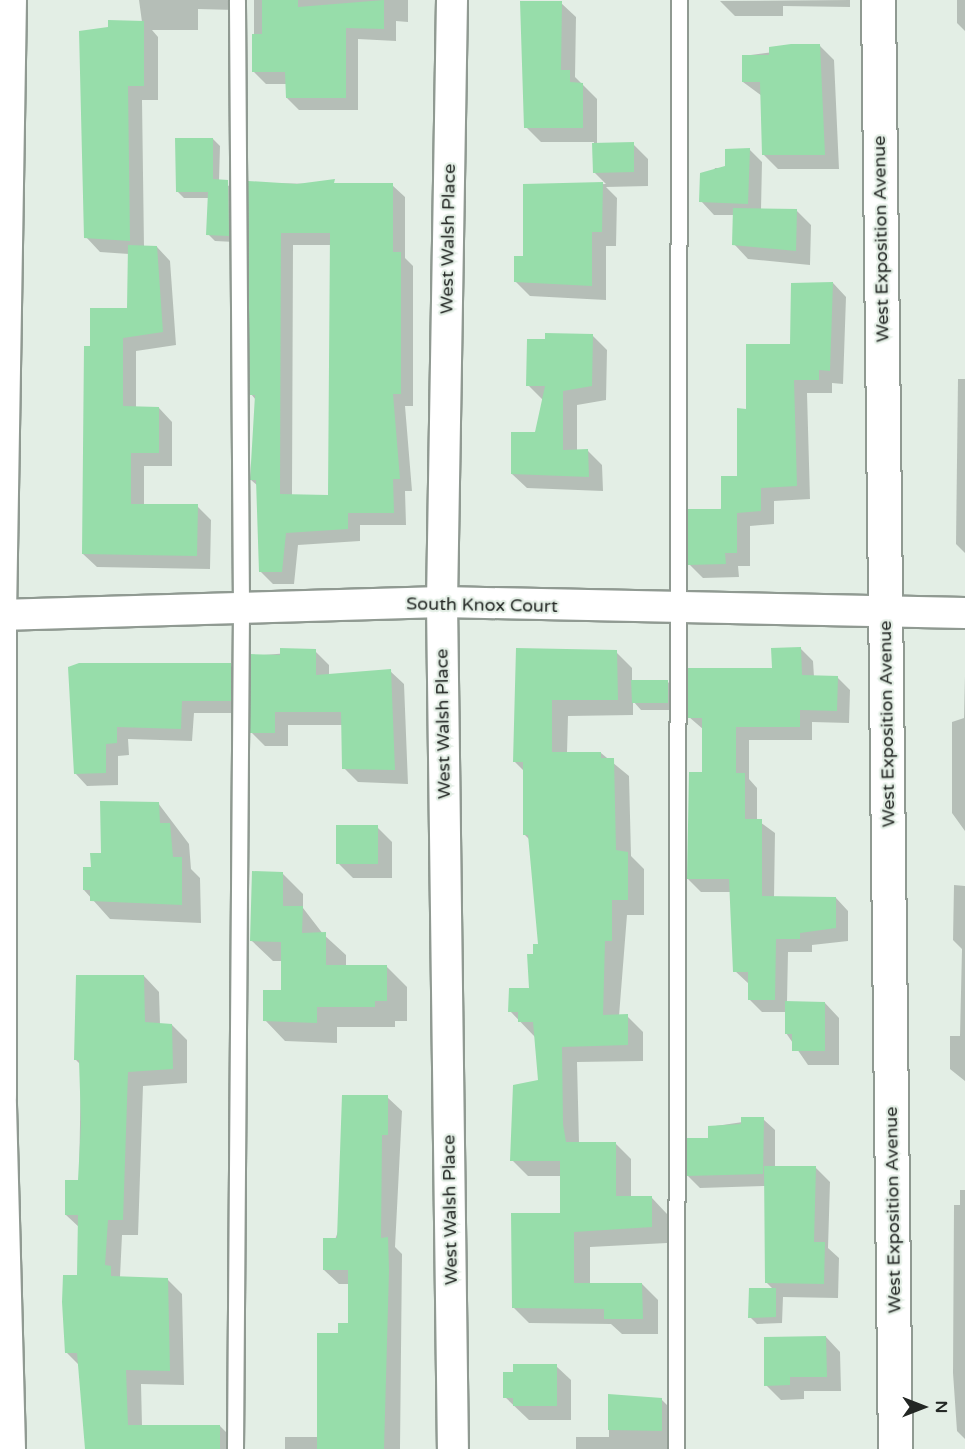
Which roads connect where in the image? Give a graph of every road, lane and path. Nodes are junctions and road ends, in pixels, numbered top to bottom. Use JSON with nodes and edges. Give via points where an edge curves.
{"nodes":[{"id":1,"x":11,"y":0,"type":"edge"},
{"id":2,"x":237,"y":0,"type":"edge"},
{"id":3,"x":453,"y":0,"type":"edge"},
{"id":4,"x":679,"y":0,"type":"edge"},
{"id":5,"x":878,"y":0,"type":"edge"},
{"id":6,"x":442,"y":602,"type":"junction"},
{"id":7,"x":242,"y":608,"type":"junction"},
{"id":8,"x":680,"y":609,"type":"junction"},
{"id":9,"x":965,"y":613,"type":"edge"},
{"id":10,"x":0,"y":615,"type":"edge"},
{"id":11,"x":886,"y":615,"type":"junction"},
{"id":12,"x":10,"y":1449,"type":"edge"},
{"id":13,"x":235,"y":1449,"type":"edge"},
{"id":14,"x":453,"y":1449,"type":"edge"},
{"id":15,"x":675,"y":1449,"type":"edge"},
{"id":16,"x":895,"y":1449,"type":"edge"}],
"edges":[{"from":1,"to":10,"type":"street"},
{"from":2,"to":7,"type":"lane"},
{"from":3,"to":6,"type":"street","name":"West Walsh Place"},
{"from":4,"to":8,"type":"lane"},
{"from":5,"to":11,"type":"street","name":"West Exposition Avenue"},
{"from":6,"to":7,"type":"street","name":"South Knox Court"},
{"from":6,"to":8,"type":"street","name":"South Knox Court"},
{"from":6,"to":14,"type":"street","name":"West Walsh Place"},
{"from":7,"to":10,"type":"street","name":"South Knox Court"},
{"from":7,"to":13,"type":"lane"},
{"from":8,"to":11,"type":"street","name":"South Knox Court"},
{"from":8,"to":15,"type":"lane"},
{"from":9,"to":11,"type":"street","name":"South Knox Court"},
{"from":10,"to":12,"type":"street","via":[[0,1095]]},
{"from":11,"to":16,"type":"street","name":"West Exposition Avenue"}]}
